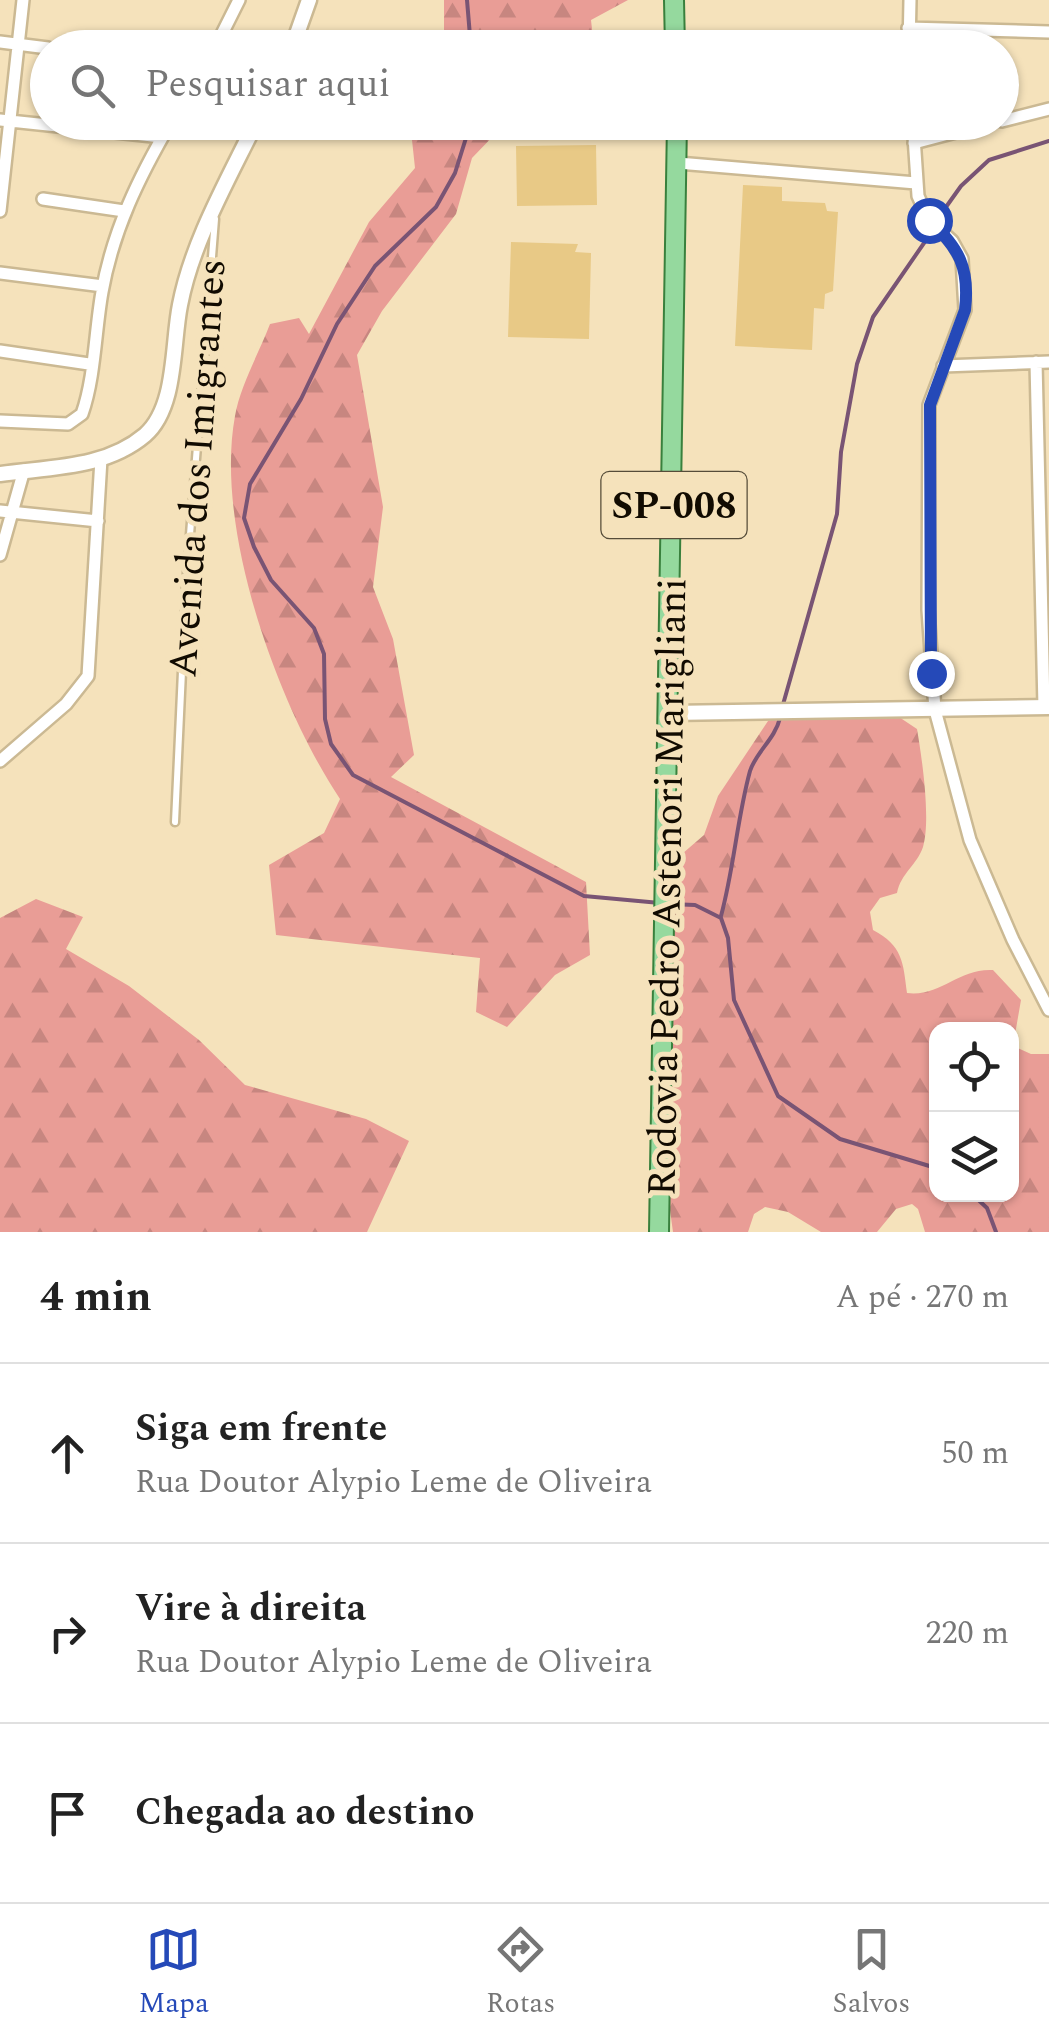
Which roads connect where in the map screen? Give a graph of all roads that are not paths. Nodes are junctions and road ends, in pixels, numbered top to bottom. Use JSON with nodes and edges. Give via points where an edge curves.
{"nodes":[{"id":1,"x":23,"y":0,"type":"edge"},
{"id":2,"x":239,"y":0,"type":"edge"},
{"id":3,"x":309,"y":0,"type":"edge"},
{"id":4,"x":674,"y":0,"type":"edge"},
{"id":5,"x":910,"y":0,"type":"edge"},
{"id":6,"x":908,"y":28,"type":"joint"},
{"id":7,"x":223,"y":30,"type":"edge"},
{"id":8,"x":298,"y":30,"type":"edge"},
{"id":9,"x":675,"y":30,"type":"edge"},
{"id":10,"x":978,"y":30,"type":"edge"},
{"id":11,"x":1019,"y":31,"type":"edge"},
{"id":12,"x":1049,"y":32,"type":"edge"},
{"id":13,"x":0,"y":42,"type":"edge"},
{"id":14,"x":18,"y":44,"type":"junction"},
{"id":15,"x":30,"y":46,"type":"edge"},
{"id":16,"x":1049,"y":109,"type":"edge"},
{"id":17,"x":1019,"y":117,"type":"edge"},
{"id":18,"x":5,"y":120,"type":"edge"},
{"id":19,"x":30,"y":123,"type":"edge"},
{"id":20,"x":161,"y":140,"type":"edge"},
{"id":21,"x":248,"y":140,"type":"edge"},
{"id":22,"x":677,"y":140,"type":"edge"},
{"id":23,"x":914,"y":140,"type":"edge"},
{"id":24,"x":926,"y":140,"type":"edge"},
{"id":25,"x":914,"y":143,"type":"junction"},
{"id":26,"x":678,"y":163,"type":"junction"},
{"id":27,"x":916,"y":184,"type":"junction"},
{"id":28,"x":1,"y":197,"type":"edge"},
{"id":29,"x":44,"y":199,"type":"dead end"},
{"id":30,"x":0,"y":211,"type":"edge"},
{"id":31,"x":124,"y":211,"type":"junction"},
{"id":32,"x":216,"y":212,"type":"junction"},
{"id":33,"x":0,"y":273,"type":"edge"},
{"id":34,"x":103,"y":286,"type":"junction"},
{"id":35,"x":0,"y":351,"type":"edge"},
{"id":36,"x":1042,"y":362,"type":"edge"},
{"id":37,"x":89,"y":364,"type":"junction"},
{"id":38,"x":943,"y":366,"type":"junction"},
{"id":39,"x":0,"y":421,"type":"edge"},
{"id":40,"x":101,"y":459,"type":"junction"},
{"id":41,"x":24,"y":470,"type":"junction"},
{"id":42,"x":0,"y":474,"type":"edge"},
{"id":43,"x":6,"y":512,"type":"edge"},
{"id":44,"x":98,"y":521,"type":"junction"},
{"id":45,"x":0,"y":555,"type":"edge"},
{"id":46,"x":1046,"y":707,"type":"edge"},
{"id":47,"x":935,"y":710,"type":"junction"},
{"id":48,"x":671,"y":713,"type":"junction"},
{"id":49,"x":0,"y":761,"type":"edge"},
{"id":50,"x":175,"y":822,"type":"dead end"},
{"id":51,"x":1049,"y":1010,"type":"edge"},
{"id":52,"x":659,"y":1232,"type":"edge"}],
"edges":[{"from":1,"to":14,"type":"street"},
{"from":2,"to":7,"type":"street"},
{"from":3,"to":8,"type":"street"},
{"from":4,"to":9,"type":"main road"},
{"from":5,"to":6,"type":"street"},
{"from":6,"to":10,"type":"street"},
{"from":11,"to":12,"type":"street"},
{"from":13,"to":14,"type":"street"},
{"from":14,"to":15,"type":"street"},
{"from":14,"to":18,"type":"street"},
{"from":16,"to":17,"type":"street"},
{"from":18,"to":19,"type":"street"},
{"from":18,"to":28,"type":"street"},
{"from":20,"to":31,"type":"street"},
{"from":21,"to":32,"type":"street","name":"Avenida dos Imigrantes"},
{"from":22,"to":26,"type":"main road","name":"Rodovia Pedro Astenori Marigliani","number":"SP-008"},
{"from":23,"to":25,"type":"street"},
{"from":24,"to":25,"type":"street"},
{"from":25,"to":27,"type":"street"},
{"from":26,"to":27,"type":"street"},
{"from":26,"to":48,"type":"main road","name":"Rodovia Pedro Astenori Marigliani","number":"SP-008"},
{"from":27,"to":38,"type":"street","via":[[929,220],[962,259],[967,294]]},
{"from":28,"to":30,"type":"street"},
{"from":29,"to":31,"type":"street"},
{"from":31,"to":34,"type":"street"},
{"from":32,"to":40,"type":"street","via":[[188,275],[160,412],[147,433]]},
{"from":32,"to":50,"type":"lane","name":"Avenida dos Imigrantes"},
{"from":33,"to":34,"type":"street"},
{"from":34,"to":37,"type":"street"},
{"from":35,"to":37,"type":"street"},
{"from":36,"to":38,"type":"street"},
{"from":36,"to":46,"type":"street"},
{"from":37,"to":39,"type":"street","via":[[86,401],[76,421]]},
{"from":38,"to":47,"type":"street","via":[[928,432]]},
{"from":40,"to":41,"type":"street"},
{"from":40,"to":44,"type":"street"},
{"from":41,"to":42,"type":"street"},
{"from":41,"to":43,"type":"street"},
{"from":43,"to":44,"type":"street"},
{"from":43,"to":45,"type":"street"},
{"from":44,"to":49,"type":"street","via":[[91,666],[81,689]]},
{"from":46,"to":47,"type":"street"},
{"from":47,"to":48,"type":"street"},
{"from":47,"to":51,"type":"street","via":[[970,840]]},
{"from":48,"to":52,"type":"main road","name":"Rodovia Pedro Astenori Marigliani","number":"SP-008"}]}
